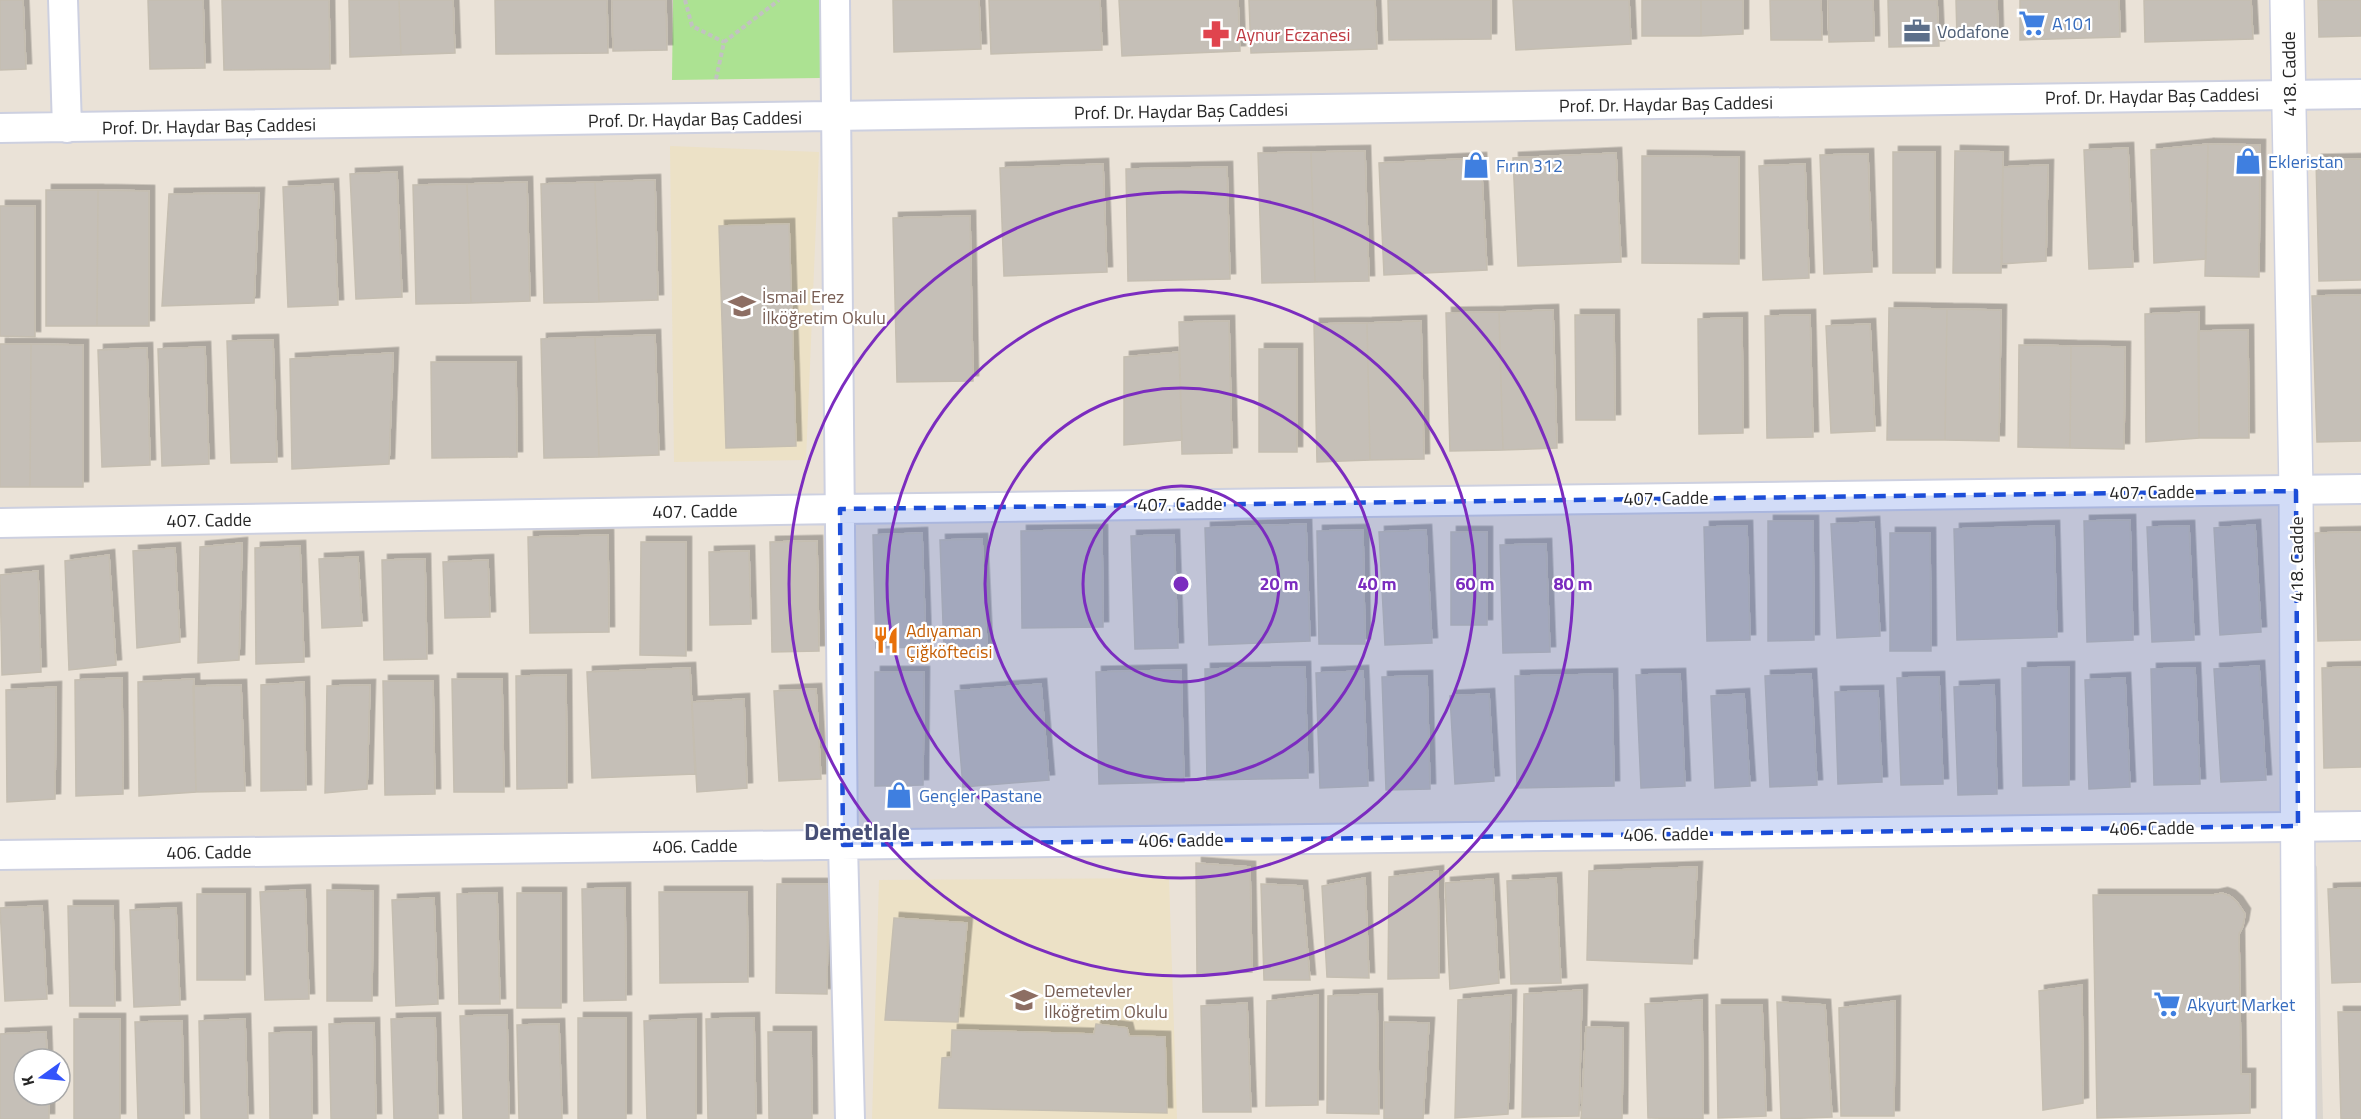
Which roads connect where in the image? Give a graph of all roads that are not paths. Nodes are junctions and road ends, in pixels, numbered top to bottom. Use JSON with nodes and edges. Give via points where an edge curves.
{"nodes":[{"id":1,"x":63,"y":0,"type":"edge"},
{"id":2,"x":835,"y":0,"type":"edge"},
{"id":3,"x":2287,"y":0,"type":"edge"},
{"id":4,"x":2289,"y":94,"type":"junction"},
{"id":5,"x":2361,"y":94,"type":"edge"},
{"id":6,"x":837,"y":117,"type":"junction"},
{"id":7,"x":0,"y":128,"type":"edge"},
{"id":8,"x":67,"y":128,"type":"junction"},
{"id":9,"x":2361,"y":489,"type":"edge"},
{"id":10,"x":2295,"y":490,"type":"junction"},
{"id":11,"x":840,"y":508,"type":"junction"},
{"id":12,"x":0,"y":523,"type":"edge"},
{"id":13,"x":2298,"y":826,"type":"junction"},
{"id":14,"x":2361,"y":826,"type":"edge"},
{"id":15,"x":843,"y":845,"type":"junction"},
{"id":16,"x":0,"y":855,"type":"edge"},
{"id":17,"x":850,"y":1119,"type":"edge"},
{"id":18,"x":2299,"y":1119,"type":"edge"}],
"edges":[{"from":1,"to":8,"type":"street"},
{"from":2,"to":6,"type":"street"},
{"from":3,"to":4,"type":"street","name":"418. Cadde"},
{"from":4,"to":5,"type":"street","name":"Prof. Dr. Haydar Baş Caddesi"},
{"from":4,"to":6,"type":"street","name":"Prof. Dr. Haydar Baş Caddesi"},
{"from":4,"to":10,"type":"street","name":"418. Cadde"},
{"from":6,"to":8,"type":"street","name":"Prof. Dr. Haydar Baş Caddesi"},
{"from":6,"to":11,"type":"street"},
{"from":7,"to":8,"type":"street","name":"Prof. Dr. Haydar Baş Caddesi"},
{"from":9,"to":10,"type":"street","name":"407. Cadde"},
{"from":10,"to":11,"type":"street","name":"407. Cadde"},
{"from":10,"to":13,"type":"street","name":"418. Cadde"},
{"from":11,"to":12,"type":"street","name":"407. Cadde"},
{"from":11,"to":15,"type":"street"},
{"from":13,"to":14,"type":"street","name":"406. Cadde"},
{"from":13,"to":15,"type":"street","name":"406. Cadde"},
{"from":13,"to":18,"type":"street","name":"418. Cadde"},
{"from":15,"to":16,"type":"street","name":"406. Cadde"},
{"from":15,"to":17,"type":"street"}]}
